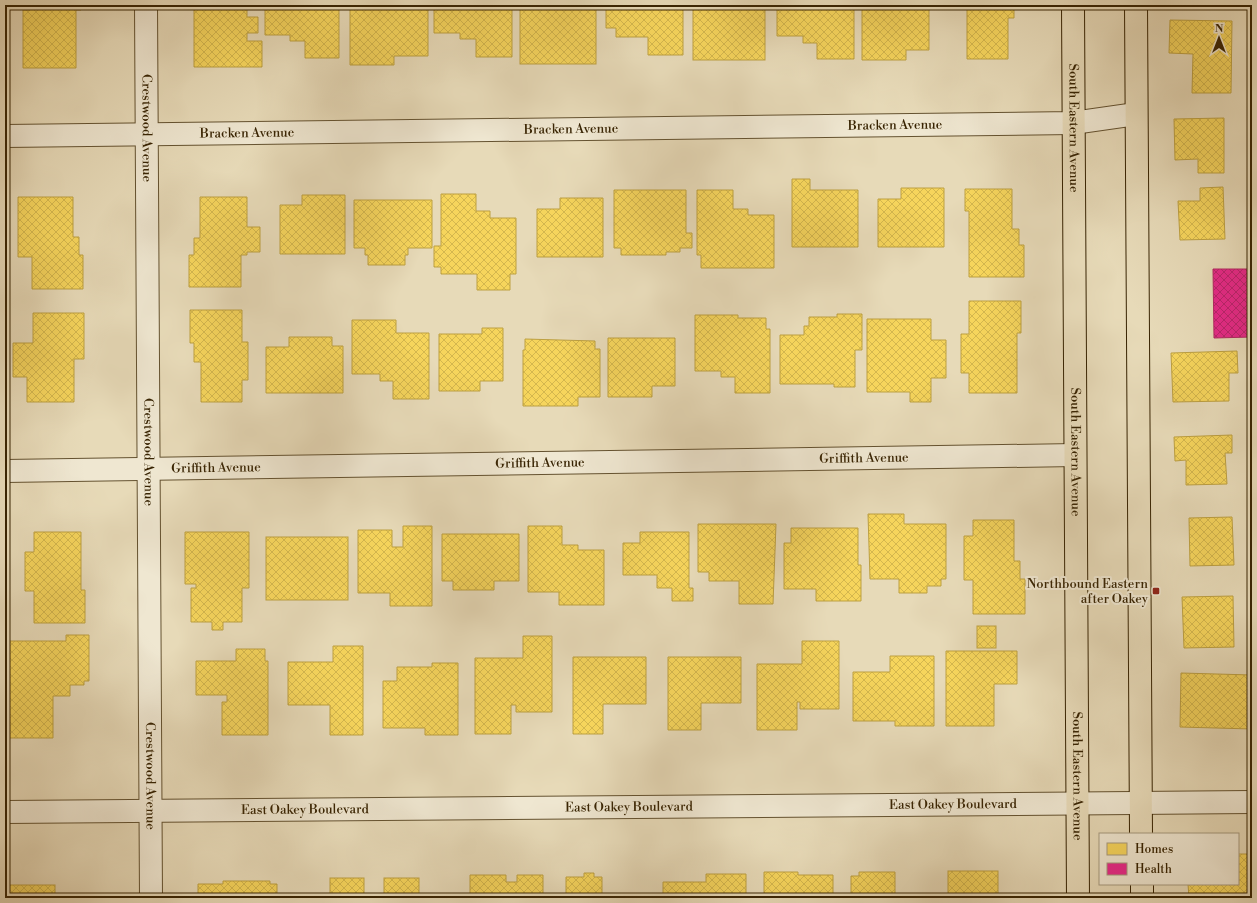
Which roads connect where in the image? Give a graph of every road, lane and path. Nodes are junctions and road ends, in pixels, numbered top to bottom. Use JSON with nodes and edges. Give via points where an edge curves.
{"nodes":[{"id":1,"x":146,"y":5,"type":"edge"},
{"id":2,"x":1073,"y":5,"type":"edge"},
{"id":3,"x":1136,"y":5,"type":"edge"},
{"id":4,"x":1136,"y":114,"type":"junction"},
{"id":5,"x":1073,"y":123,"type":"junction"},
{"id":6,"x":147,"y":135,"type":"junction"},
{"id":7,"x":5,"y":136,"type":"edge"},
{"id":8,"x":1075,"y":455,"type":"junction"},
{"id":9,"x":149,"y":470,"type":"junction"},
{"id":10,"x":5,"y":471,"type":"edge"},
{"id":11,"x":1077,"y":802,"type":"junction"},
{"id":12,"x":1141,"y":802,"type":"junction"},
{"id":13,"x":1252,"y":802,"type":"edge"},
{"id":14,"x":150,"y":810,"type":"junction"},
{"id":15,"x":5,"y":812,"type":"edge"},
{"id":16,"x":1141,"y":833,"type":"edge"},
{"id":17,"x":1142,"y":885,"type":"edge"},
{"id":18,"x":151,"y":898,"type":"edge"},
{"id":19,"x":1078,"y":898,"type":"edge"},
{"id":20,"x":1142,"y":898,"type":"edge"}],
"edges":[{"from":1,"to":6,"type":"street","name":"Crestwood Avenue"},
{"from":2,"to":5,"type":"main road","name":"South Eastern Avenue"},
{"from":3,"to":4,"type":"main road"},
{"from":4,"to":5,"type":"street","name":"Bracken Avenue"},
{"from":4,"to":12,"type":"main road"},
{"from":5,"to":6,"type":"street","name":"Bracken Avenue"},
{"from":5,"to":8,"type":"main road","name":"South Eastern Avenue"},
{"from":6,"to":7,"type":"street","name":"Bracken Avenue"},
{"from":6,"to":9,"type":"street","name":"Crestwood Avenue"},
{"from":8,"to":9,"type":"street","name":"Griffith Avenue"},
{"from":8,"to":11,"type":"main road","name":"South Eastern Avenue"},
{"from":9,"to":10,"type":"street","name":"Griffith Avenue"},
{"from":9,"to":14,"type":"street","name":"Crestwood Avenue"},
{"from":11,"to":12,"type":"street","name":"East Oakey Boulevard"},
{"from":11,"to":14,"type":"street","name":"East Oakey Boulevard"},
{"from":11,"to":19,"type":"main road","name":"South Eastern Avenue"},
{"from":12,"to":13,"type":"street","name":"East Oakey Boulevard"},
{"from":12,"to":16,"type":"main road"},
{"from":14,"to":15,"type":"street","name":"East Oakey Boulevard"},
{"from":14,"to":18,"type":"street","name":"Crestwood Avenue"},
{"from":17,"to":20,"type":"main road"}]}
